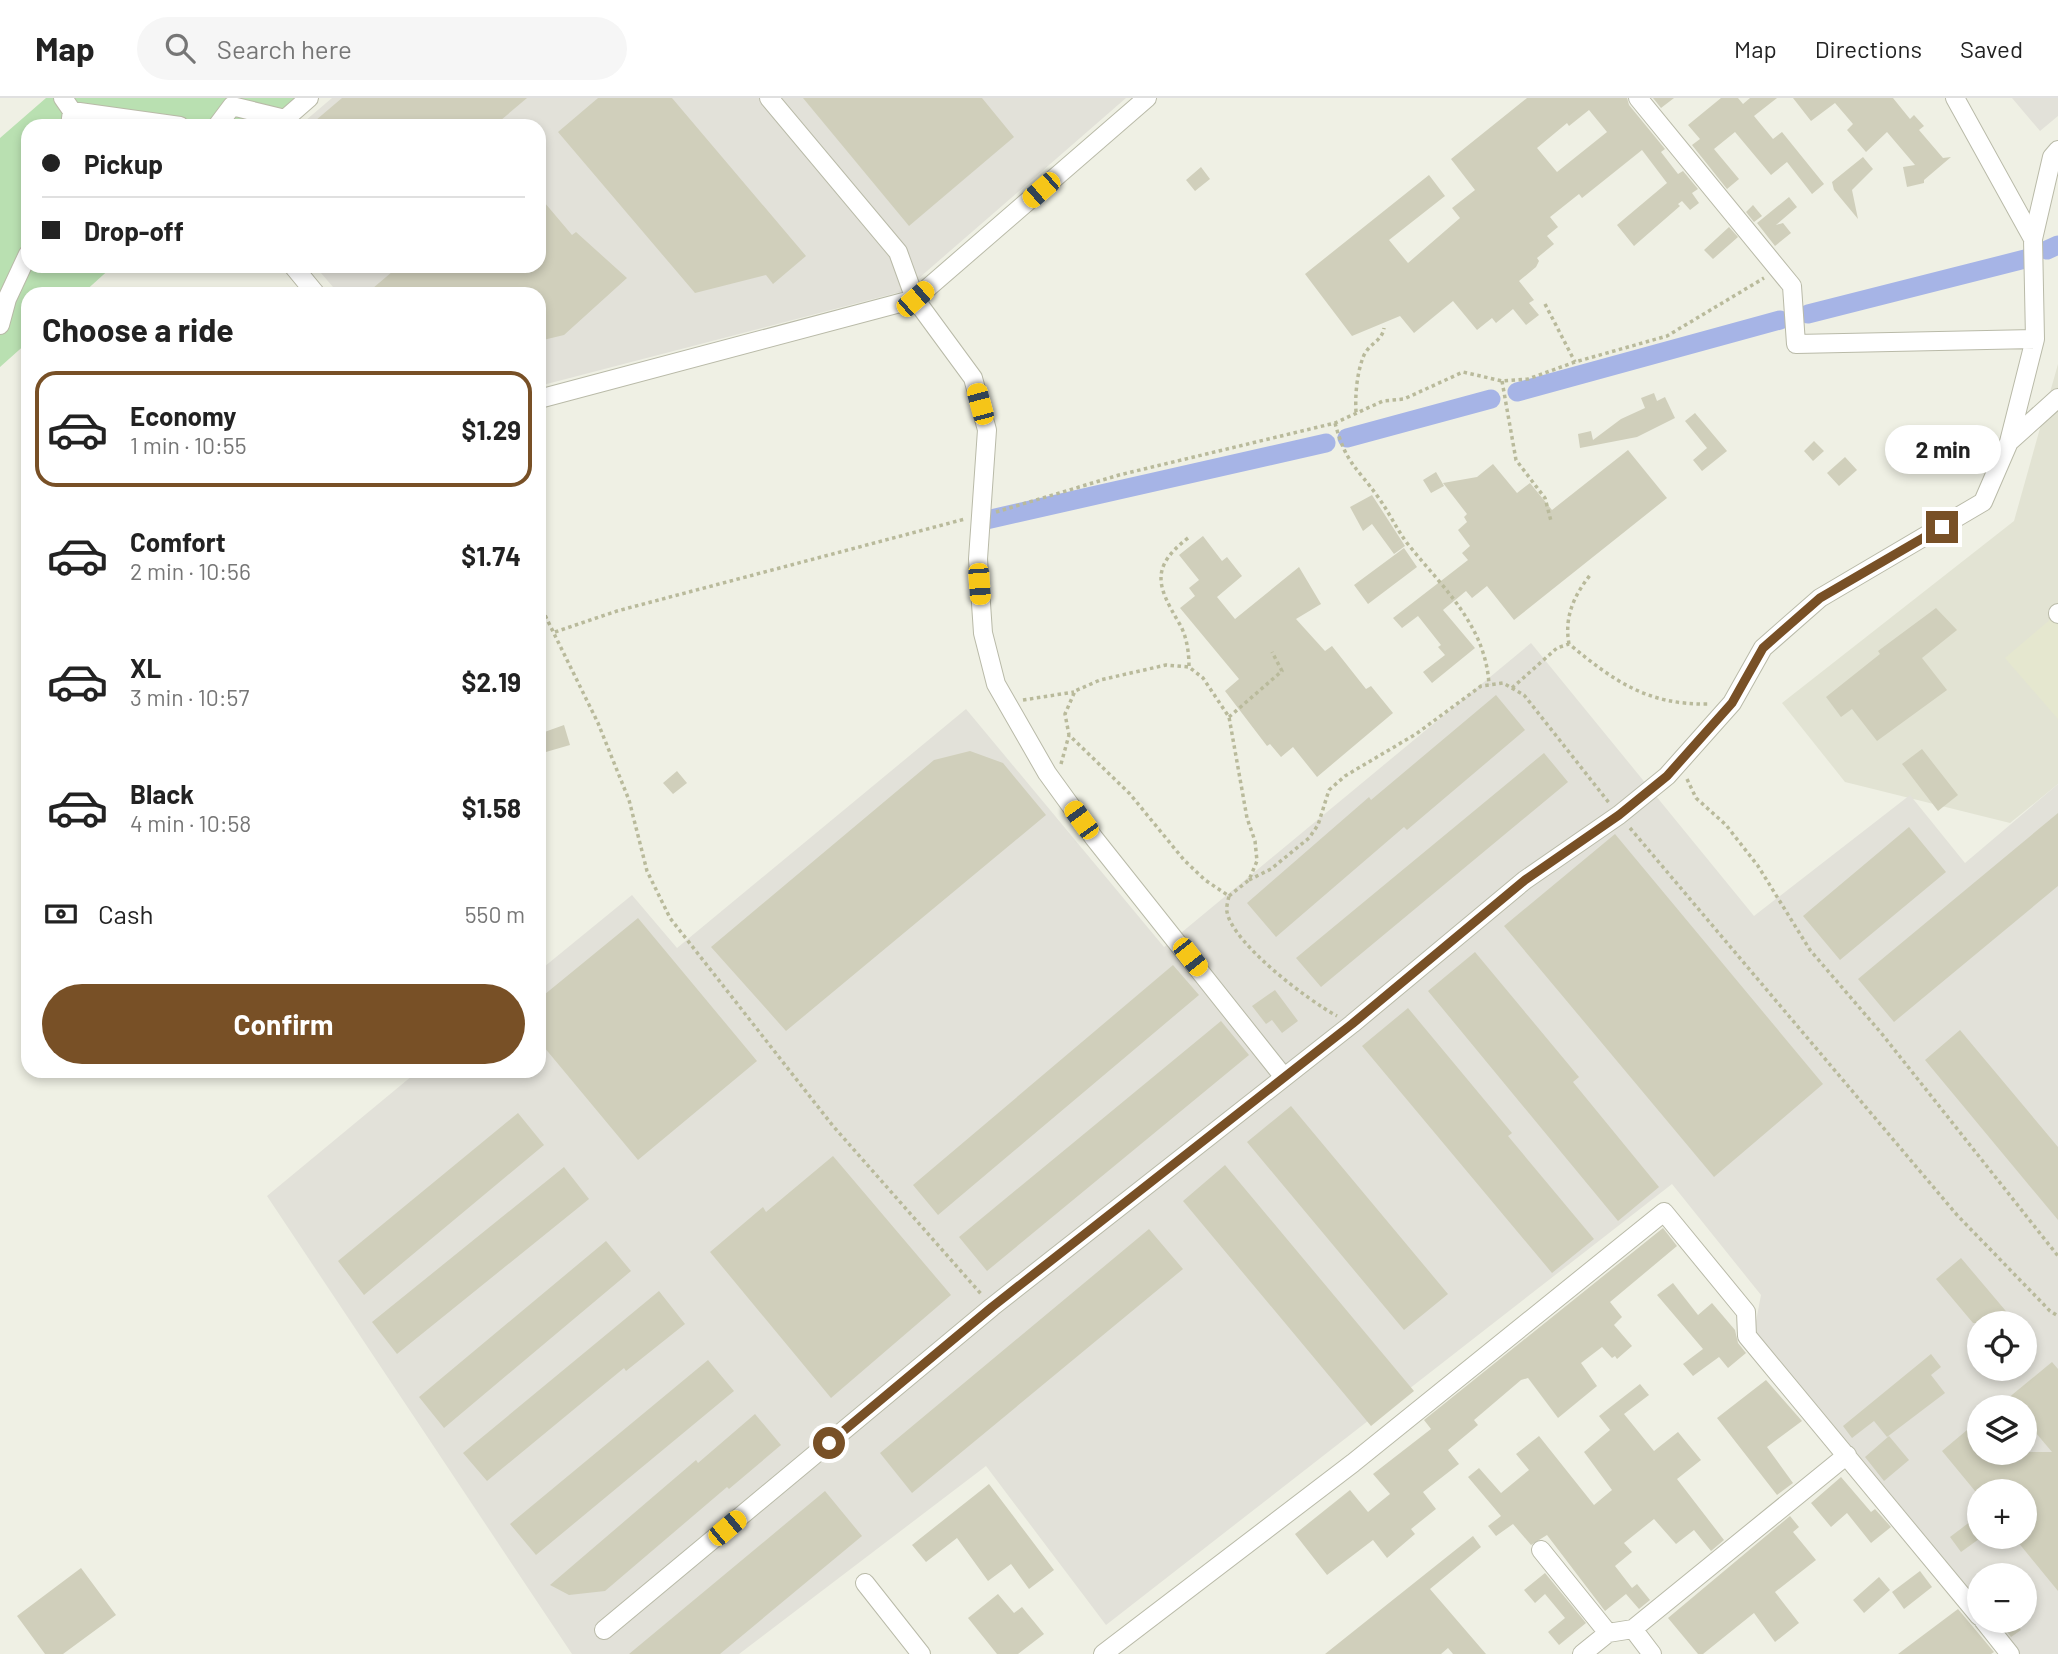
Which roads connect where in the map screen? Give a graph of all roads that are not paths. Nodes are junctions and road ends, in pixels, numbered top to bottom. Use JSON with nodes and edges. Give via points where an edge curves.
{"nodes":[{"id":1,"x":309,"y":98,"type":"edge"},
{"id":2,"x":769,"y":98,"type":"edge"},
{"id":3,"x":1147,"y":98,"type":"edge"},
{"id":4,"x":1638,"y":98,"type":"edge"},
{"id":5,"x":1955,"y":98,"type":"edge"},
{"id":6,"x":68,"y":112,"type":"edge"},
{"id":7,"x":124,"y":119,"type":"edge"},
{"id":8,"x":222,"y":119,"type":"edge"},
{"id":9,"x":272,"y":119,"type":"edge"},
{"id":10,"x":284,"y":119,"type":"edge"},
{"id":11,"x":2058,"y":150,"type":"edge"},
{"id":12,"x":2033,"y":239,"type":"junction"},
{"id":13,"x":21,"y":270,"type":"edge"},
{"id":14,"x":299,"y":273,"type":"edge"},
{"id":15,"x":310,"y":287,"type":"edge"},
{"id":16,"x":915,"y":299,"type":"junction"},
{"id":17,"x":0,"y":325,"type":"edge"},
{"id":18,"x":2035,"y":339,"type":"junction"},
{"id":19,"x":546,"y":397,"type":"edge"},
{"id":20,"x":2058,"y":398,"type":"edge"},
{"id":21,"x":2009,"y":442,"type":"junction"},
{"id":22,"x":1283,"y":1076,"type":"junction"},
{"id":23,"x":1847,"y":1455,"type":"junction"},
{"id":24,"x":1541,"y":1550,"type":"dead end"},
{"id":25,"x":865,"y":1583,"type":"dead end"},
{"id":26,"x":1967,"y":1601,"type":"edge"},
{"id":27,"x":1633,"y":1629,"type":"junction"},
{"id":28,"x":604,"y":1630,"type":"dead end"},
{"id":29,"x":1608,"y":1633,"type":"junction"},
{"id":30,"x":1993,"y":1633,"type":"edge"},
{"id":31,"x":920,"y":1654,"type":"edge"},
{"id":32,"x":1103,"y":1654,"type":"edge"},
{"id":33,"x":1582,"y":1654,"type":"edge"},
{"id":34,"x":1652,"y":1654,"type":"edge"},
{"id":35,"x":2010,"y":1654,"type":"edge"}],
"edges":[{"from":1,"to":10,"type":"street"},
{"from":2,"to":16,"type":"street","via":[[898,253]]},
{"from":3,"to":16,"type":"street"},
{"from":4,"to":18,"type":"street","via":[[1792,286],[1796,344]]},
{"from":5,"to":12,"type":"street"},
{"from":6,"to":7,"type":"street"},
{"from":8,"to":9,"type":"street","via":[[232,106]]},
{"from":11,"to":12,"type":"street","via":[[2052,157]]},
{"from":12,"to":18,"type":"street"},
{"from":13,"to":17,"type":"street"},
{"from":14,"to":15,"type":"street"},
{"from":16,"to":19,"type":"street"},
{"from":16,"to":22,"type":"street","via":[[973,378],[987,430],[978,559],[983,633],[996,684],[1054,782],[1094,838]]},
{"from":18,"to":21,"type":"street"},
{"from":20,"to":21,"type":"street"},
{"from":21,"to":22,"type":"street","via":[[1983,502],[1820,598],[1763,648],[1732,703],[1681,765],[1525,880]]},
{"from":22,"to":28,"type":"street","via":[[992,1307]]},
{"from":23,"to":26,"type":"street"},
{"from":23,"to":27,"type":"street"},
{"from":23,"to":32,"type":"street","via":[[1747,1336],[1746,1312],[1664,1212],[1353,1463]]},
{"from":24,"to":29,"type":"street"},
{"from":25,"to":31,"type":"street"},
{"from":27,"to":29,"type":"street"},
{"from":27,"to":34,"type":"street"},
{"from":29,"to":33,"type":"street"},
{"from":30,"to":35,"type":"street"}]}
